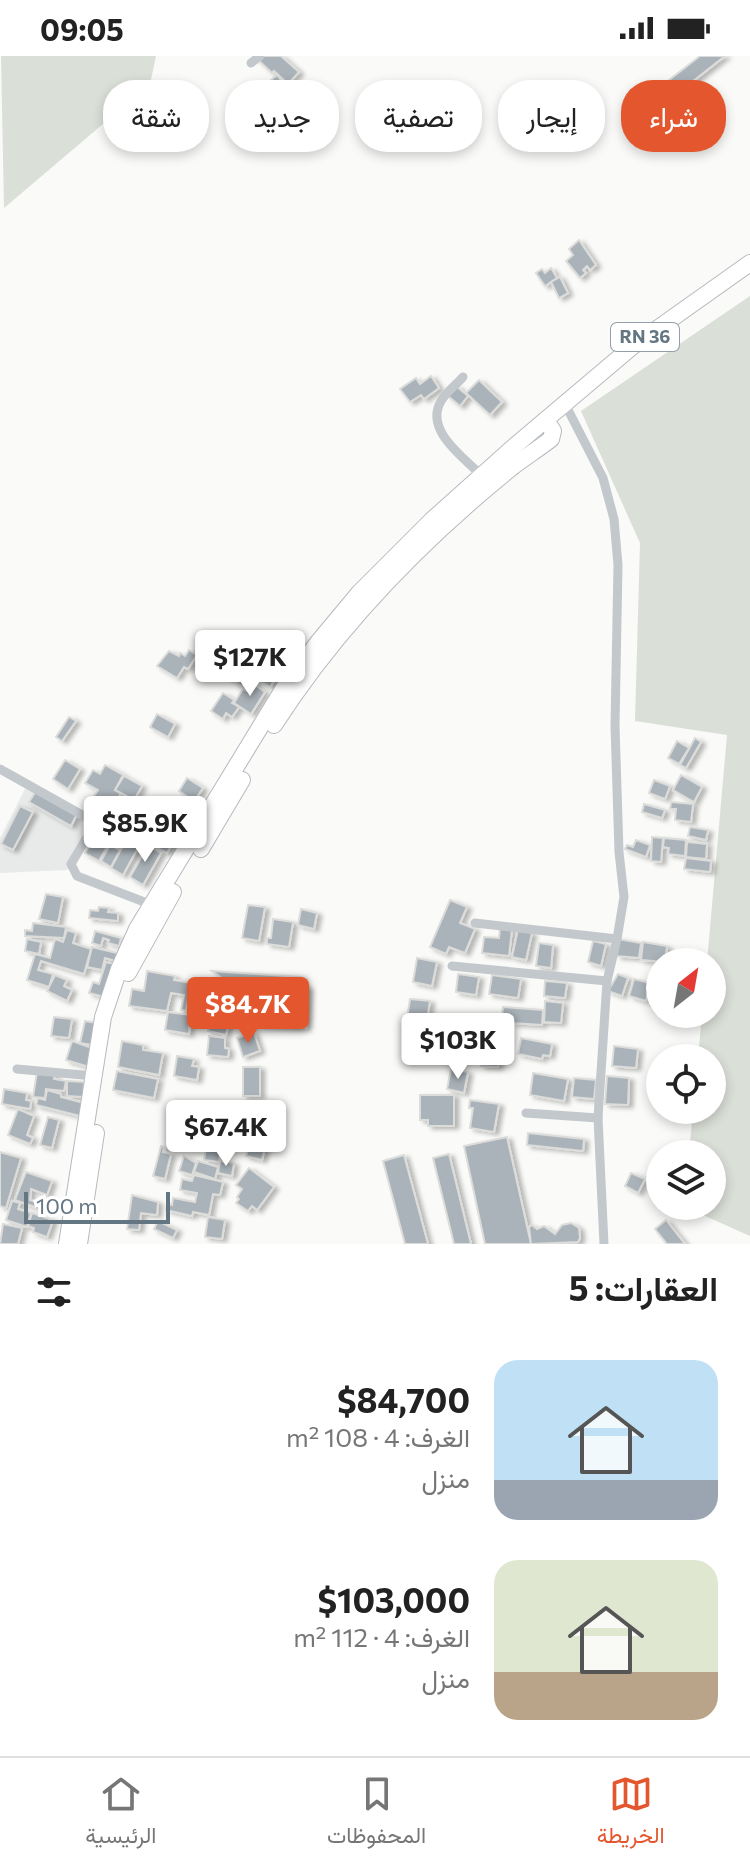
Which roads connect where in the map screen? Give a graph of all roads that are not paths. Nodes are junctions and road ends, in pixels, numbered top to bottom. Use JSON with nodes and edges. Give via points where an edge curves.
{"nodes":[{"id":1,"x":260,"y":56,"type":"edge"},
{"id":2,"x":251,"y":63,"type":"dead end"},
{"id":3,"x":750,"y":263,"type":"edge"},
{"id":4,"x":463,"y":377,"type":"dead end"},
{"id":5,"x":565,"y":404,"type":"junction"},
{"id":6,"x":546,"y":420,"type":"junction"},
{"id":7,"x":481,"y":475,"type":"junction"},
{"id":8,"x":0,"y":769,"type":"edge"},
{"id":9,"x":152,"y":905,"type":"junction"},
{"id":10,"x":475,"y":923,"type":"dead end"},
{"id":11,"x":617,"y":939,"type":"junction"},
{"id":12,"x":452,"y":966,"type":"dead end"},
{"id":13,"x":607,"y":981,"type":"junction"},
{"id":14,"x":17,"y":1069,"type":"dead end"},
{"id":15,"x":94,"y":1076,"type":"junction"},
{"id":16,"x":526,"y":1113,"type":"dead end"},
{"id":17,"x":598,"y":1118,"type":"junction"},
{"id":18,"x":67,"y":1244,"type":"edge"},
{"id":19,"x":79,"y":1244,"type":"edge"},
{"id":20,"x":604,"y":1244,"type":"edge"}],
"edges":[{"from":1,"to":2,"type":"street"},
{"from":3,"to":5,"type":"main road","number":"RN 36","via":[[633,346]]},
{"from":4,"to":7,"type":"street","via":[[441,399],[437,421],[444,436]]},
{"from":5,"to":6,"type":"main road","number":"RN 36"},
{"from":5,"to":11,"type":"street","via":[[603,478],[614,519],[615,726],[624,897]]},
{"from":6,"to":7,"type":"main road","number":"RN 36"},
{"from":6,"to":19,"type":"main road","via":[[551,439],[430,539],[315,667],[157,919],[128,971],[115,1009]]},
{"from":7,"to":9,"type":"main road","number":"RN 36","via":[[381,570],[319,641],[284,688]]},
{"from":8,"to":9,"type":"street","via":[[91,820],[92,829],[71,864],[74,874]]},
{"from":9,"to":15,"type":"main road","number":"RN 36","via":[[113,984]]},
{"from":10,"to":11,"type":"street"},
{"from":11,"to":13,"type":"street"},
{"from":12,"to":13,"type":"street"},
{"from":13,"to":17,"type":"street"},
{"from":14,"to":15,"type":"street"},
{"from":15,"to":18,"type":"main road","number":"RN 36"},
{"from":16,"to":17,"type":"street"},
{"from":17,"to":20,"type":"street"}]}
